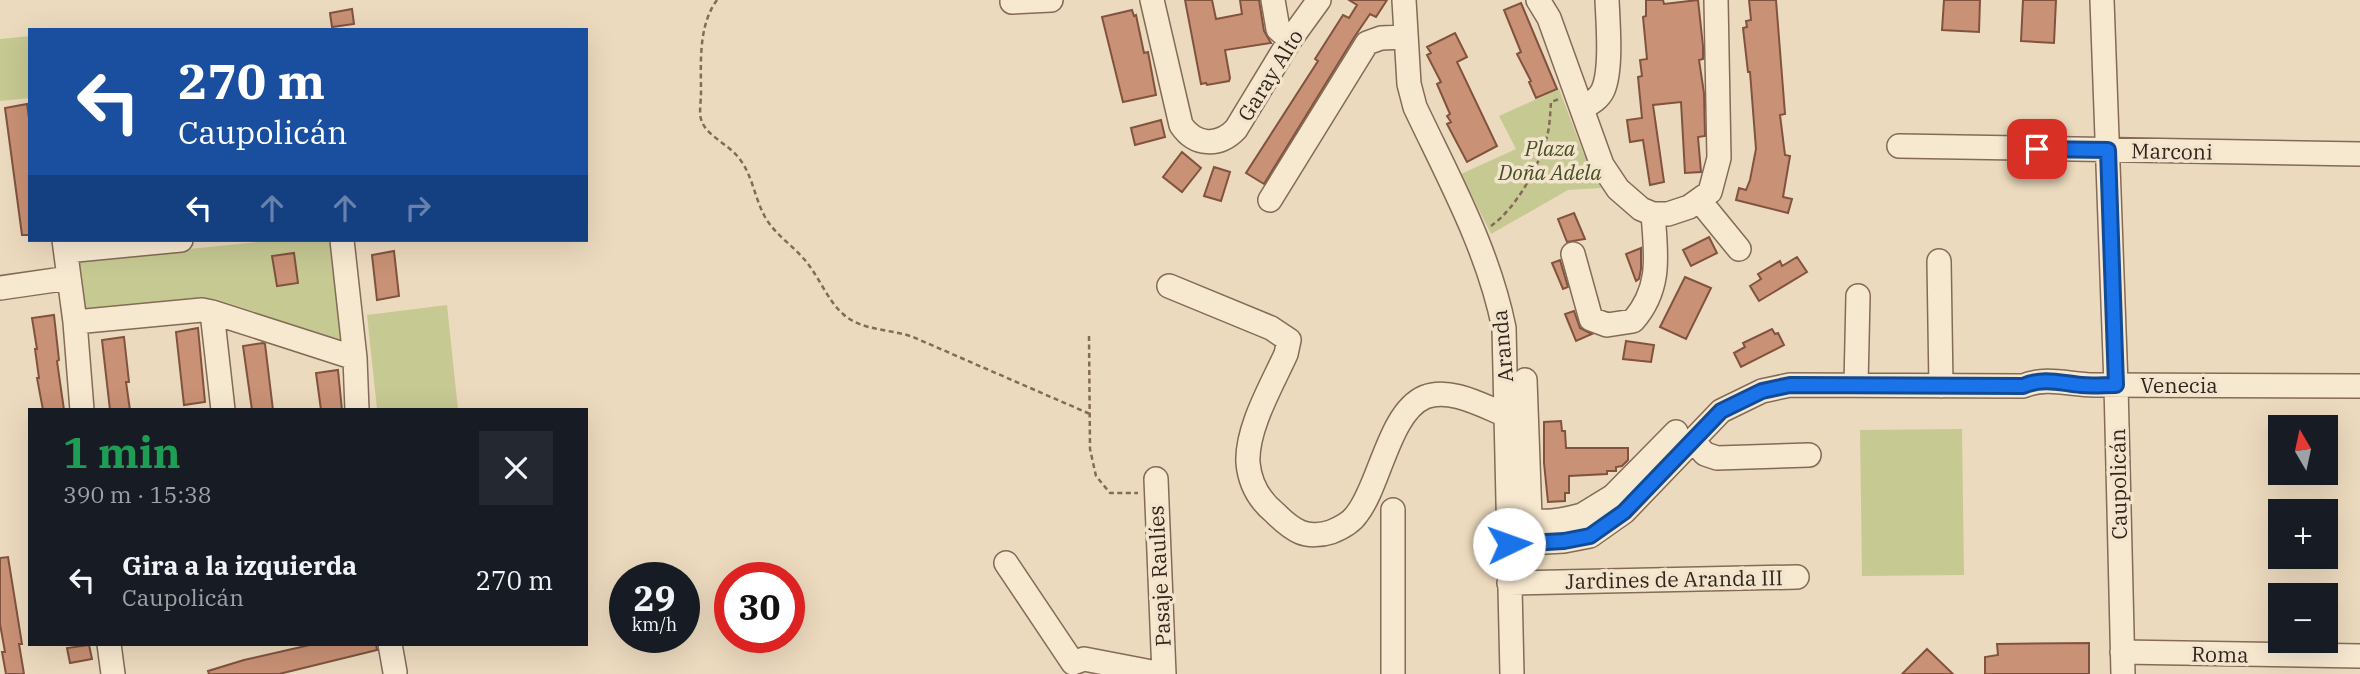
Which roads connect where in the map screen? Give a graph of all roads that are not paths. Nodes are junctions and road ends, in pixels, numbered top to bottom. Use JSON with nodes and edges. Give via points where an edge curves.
{"nodes":[{"id":1,"x":1051,"y":0,"type":"edge"},
{"id":2,"x":1152,"y":0,"type":"edge"},
{"id":3,"x":1273,"y":0,"type":"edge"},
{"id":4,"x":1319,"y":0,"type":"edge"},
{"id":5,"x":1404,"y":0,"type":"edge"},
{"id":6,"x":1538,"y":0,"type":"edge"},
{"id":7,"x":1607,"y":0,"type":"edge"},
{"id":8,"x":1716,"y":0,"type":"edge"},
{"id":9,"x":2102,"y":0,"type":"edge"},
{"id":10,"x":1012,"y":2,"type":"dead end"},
{"id":11,"x":1405,"y":37,"type":"junction"},
{"id":12,"x":1290,"y":40,"type":"junction"},
{"id":13,"x":1582,"y":108,"type":"junction"},
{"id":14,"x":1899,"y":146,"type":"dead end"},
{"id":15,"x":2108,"y":150,"type":"junction"},
{"id":16,"x":2360,"y":154,"type":"edge"},
{"id":17,"x":1270,"y":200,"type":"dead end"},
{"id":18,"x":1699,"y":200,"type":"junction"},
{"id":19,"x":1653,"y":214,"type":"junction"},
{"id":20,"x":169,"y":242,"type":"edge"},
{"id":21,"x":342,"y":242,"type":"edge"},
{"id":22,"x":1739,"y":249,"type":"dead end"},
{"id":23,"x":1573,"y":254,"type":"dead end"},
{"id":24,"x":66,"y":259,"type":"edge"},
{"id":25,"x":1938,"y":261,"type":"dead end"},
{"id":26,"x":0,"y":274,"type":"edge"},
{"id":27,"x":1169,"y":286,"type":"dead end"},
{"id":28,"x":0,"y":288,"type":"edge"},
{"id":29,"x":1858,"y":296,"type":"dead end"},
{"id":30,"x":212,"y":312,"type":"junction"},
{"id":31,"x":75,"y":322,"type":"junction"},
{"id":32,"x":355,"y":358,"type":"junction"},
{"id":33,"x":1525,"y":380,"type":"dead end"},
{"id":34,"x":1856,"y":385,"type":"junction"},
{"id":35,"x":2116,"y":385,"type":"junction"},
{"id":36,"x":1941,"y":386,"type":"junction"},
{"id":37,"x":2360,"y":386,"type":"edge"},
{"id":38,"x":82,"y":408,"type":"edge"},
{"id":39,"x":223,"y":408,"type":"edge"},
{"id":40,"x":357,"y":408,"type":"edge"},
{"id":41,"x":1506,"y":415,"type":"junction"},
{"id":42,"x":1685,"y":436,"type":"junction"},
{"id":43,"x":1809,"y":455,"type":"dead end"},
{"id":44,"x":1156,"y":486,"type":"road end"},
{"id":45,"x":1393,"y":510,"type":"dead end"},
{"id":46,"x":1586,"y":525,"type":"junction"},
{"id":47,"x":1509,"y":544,"type":"junction"},
{"id":48,"x":1006,"y":563,"type":"dead end"},
{"id":49,"x":1797,"y":577,"type":"dead end"},
{"id":50,"x":1509,"y":583,"type":"junction"},
{"id":51,"x":109,"y":646,"type":"edge"},
{"id":52,"x":390,"y":646,"type":"edge"},
{"id":53,"x":2360,"y":656,"type":"edge"},
{"id":54,"x":2123,"y":663,"type":"edge"},
{"id":55,"x":1071,"y":669,"type":"edge"},
{"id":56,"x":396,"y":672,"type":"edge"},
{"id":57,"x":113,"y":674,"type":"edge"},
{"id":58,"x":1163,"y":674,"type":"edge"},
{"id":59,"x":1393,"y":674,"type":"edge"},
{"id":60,"x":1511,"y":674,"type":"edge"}],
"edges":[{"from":1,"to":10,"type":"street"},
{"from":2,"to":12,"type":"street","name":"Garay Alto","via":[[1181,125],[1202,142],[1219,140],[1236,129]]},
{"from":3,"to":12,"type":"street","via":[[1278,29]]},
{"from":4,"to":12,"type":"street","name":"Garay Alto"},
{"from":5,"to":11,"type":"street","name":"Aranda"},
{"from":6,"to":13,"type":"street"},
{"from":7,"to":13,"type":"street","via":[[1605,83],[1597,99]]},
{"from":8,"to":18,"type":"street","via":[[1719,158],[1710,192]]},
{"from":9,"to":15,"type":"street","name":"Caupolicán"},
{"from":11,"to":17,"type":"street","via":[[1373,40],[1360,51]]},
{"from":11,"to":41,"type":"street","name":"Aranda","via":[[1415,107],[1476,235],[1498,300],[1504,328]]},
{"from":13,"to":19,"type":"street","via":[[1602,165],[1618,189]]},
{"from":14,"to":15,"type":"street","name":"Marconi"},
{"from":15,"to":16,"type":"street","name":"Marconi"},
{"from":15,"to":35,"type":"street","name":"Caupolicán"},
{"from":18,"to":19,"type":"street","via":[[1689,207]]},
{"from":18,"to":22,"type":"street"},
{"from":19,"to":23,"type":"street","via":[[1656,275],[1633,321],[1607,325],[1591,319]]},
{"from":20,"to":24,"type":"street"},
{"from":21,"to":32,"type":"street"},
{"from":24,"to":26,"type":"street"},
{"from":24,"to":28,"type":"street"},
{"from":24,"to":31,"type":"street"},
{"from":25,"to":36,"type":"street"},
{"from":27,"to":41,"type":"street","via":[[1271,328],[1289,340],[1250,437],[1248,457],[1249,474],[1265,506],[1299,532],[1326,534],[1357,514],[1411,405],[1427,396],[1451,395]]},
{"from":29,"to":34,"type":"street"},
{"from":30,"to":31,"type":"street"},
{"from":30,"to":32,"type":"street"},
{"from":30,"to":39,"type":"street"},
{"from":31,"to":38,"type":"street"},
{"from":32,"to":40,"type":"street"},
{"from":33,"to":46,"type":"street","via":[[1530,516],[1538,522],[1568,519]]},
{"from":34,"to":36,"type":"street","name":"Venecia"},
{"from":34,"to":42,"type":"street","name":"Venecia","via":[[1790,385],[1762,391]]},
{"from":35,"to":36,"type":"street","name":"Venecia","via":[[2063,381]]},
{"from":35,"to":37,"type":"street","name":"Venecia"},
{"from":35,"to":54,"type":"street","name":"Caupolicán"},
{"from":41,"to":47,"type":"street","name":"Aranda"},
{"from":42,"to":43,"type":"street","via":[[1705,454],[1717,458]]},
{"from":42,"to":46,"type":"street","name":"Venecia","via":[[1624,512]]},
{"from":44,"to":58,"type":"street","name":"Pasaje Raulíes"},
{"from":45,"to":59,"type":"street"},
{"from":46,"to":47,"type":"street","name":"Venecia","via":[[1564,541]]},
{"from":47,"to":50,"type":"street","name":"Aranda"},
{"from":48,"to":55,"type":"street"},
{"from":49,"to":50,"type":"street","name":"Jardines de Aranda III"},
{"from":50,"to":60,"type":"street","name":"Aranda"},
{"from":51,"to":57,"type":"street"},
{"from":52,"to":56,"type":"street"},
{"from":53,"to":54,"type":"street","name":"Roma"},
{"from":55,"to":58,"type":"street","via":[[1084,659]]}]}
